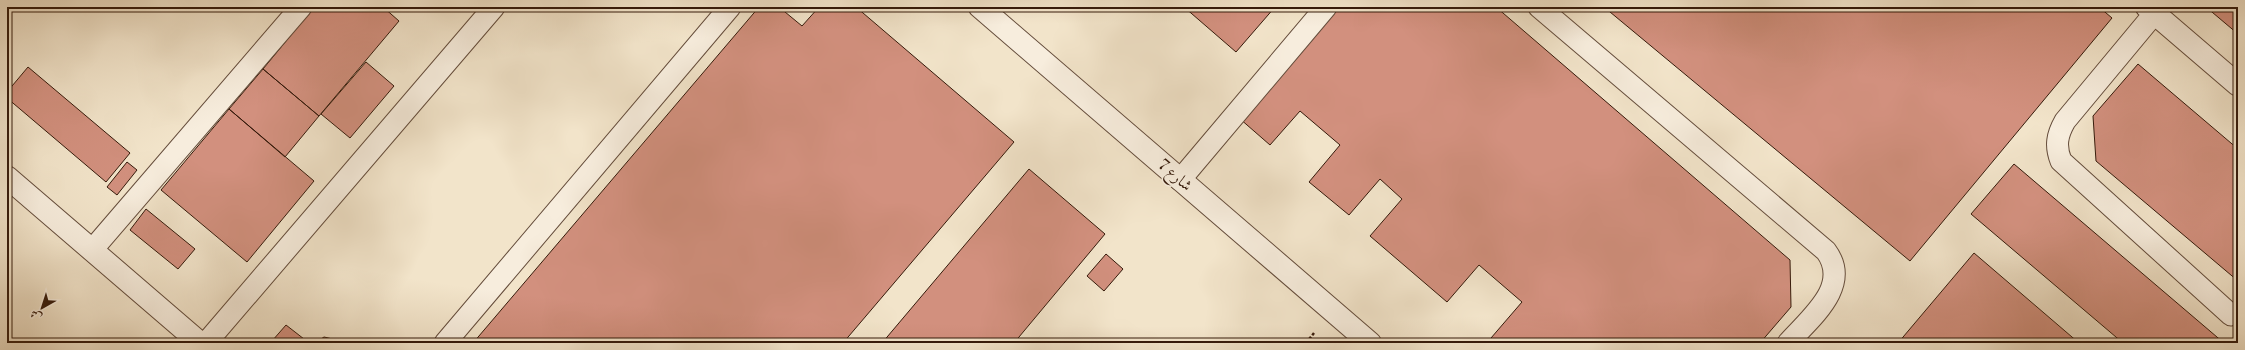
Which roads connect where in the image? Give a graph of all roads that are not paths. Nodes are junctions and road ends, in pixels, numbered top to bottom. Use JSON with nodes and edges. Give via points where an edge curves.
{"nodes":[{"id":1,"x":301,"y":7,"type":"edge"},
{"id":2,"x":494,"y":7,"type":"edge"},
{"id":3,"x":730,"y":7,"type":"edge"},
{"id":4,"x":980,"y":7,"type":"edge"},
{"id":5,"x":1326,"y":7,"type":"edge"},
{"id":6,"x":1539,"y":7,"type":"edge"},
{"id":7,"x":2151,"y":10,"type":"edge"},
{"id":8,"x":2238,"y":86,"type":"edge"},
{"id":9,"x":7,"y":177,"type":"edge"},
{"id":10,"x":1180,"y":180,"type":"junction"},
{"id":11,"x":92,"y":250,"type":"junction"},
{"id":12,"x":2231,"y":315,"type":"dead end"},
{"id":13,"x":200,"y":343,"type":"edge"},
{"id":14,"x":206,"y":343,"type":"edge"},
{"id":15,"x":445,"y":343,"type":"edge"},
{"id":16,"x":1370,"y":343,"type":"edge"},
{"id":17,"x":1788,"y":343,"type":"edge"}],
"edges":[{"from":1,"to":11,"type":"lane"},
{"from":2,"to":14,"type":"lane"},
{"from":3,"to":15,"type":"lane"},
{"from":4,"to":10,"type":"street","name":"شارع 7"},
{"from":5,"to":10,"type":"lane"},
{"from":6,"to":17,"type":"lane","via":[[1820,244],[1832,258],[1835,273],[1832,290]]},
{"from":7,"to":8,"type":"street"},
{"from":7,"to":12,"type":"lane","via":[[2059,131],[2057,151],[2061,161]]},
{"from":9,"to":11,"type":"street"},
{"from":10,"to":16,"type":"street","name":"شارع 7"},
{"from":11,"to":13,"type":"street"}]}
